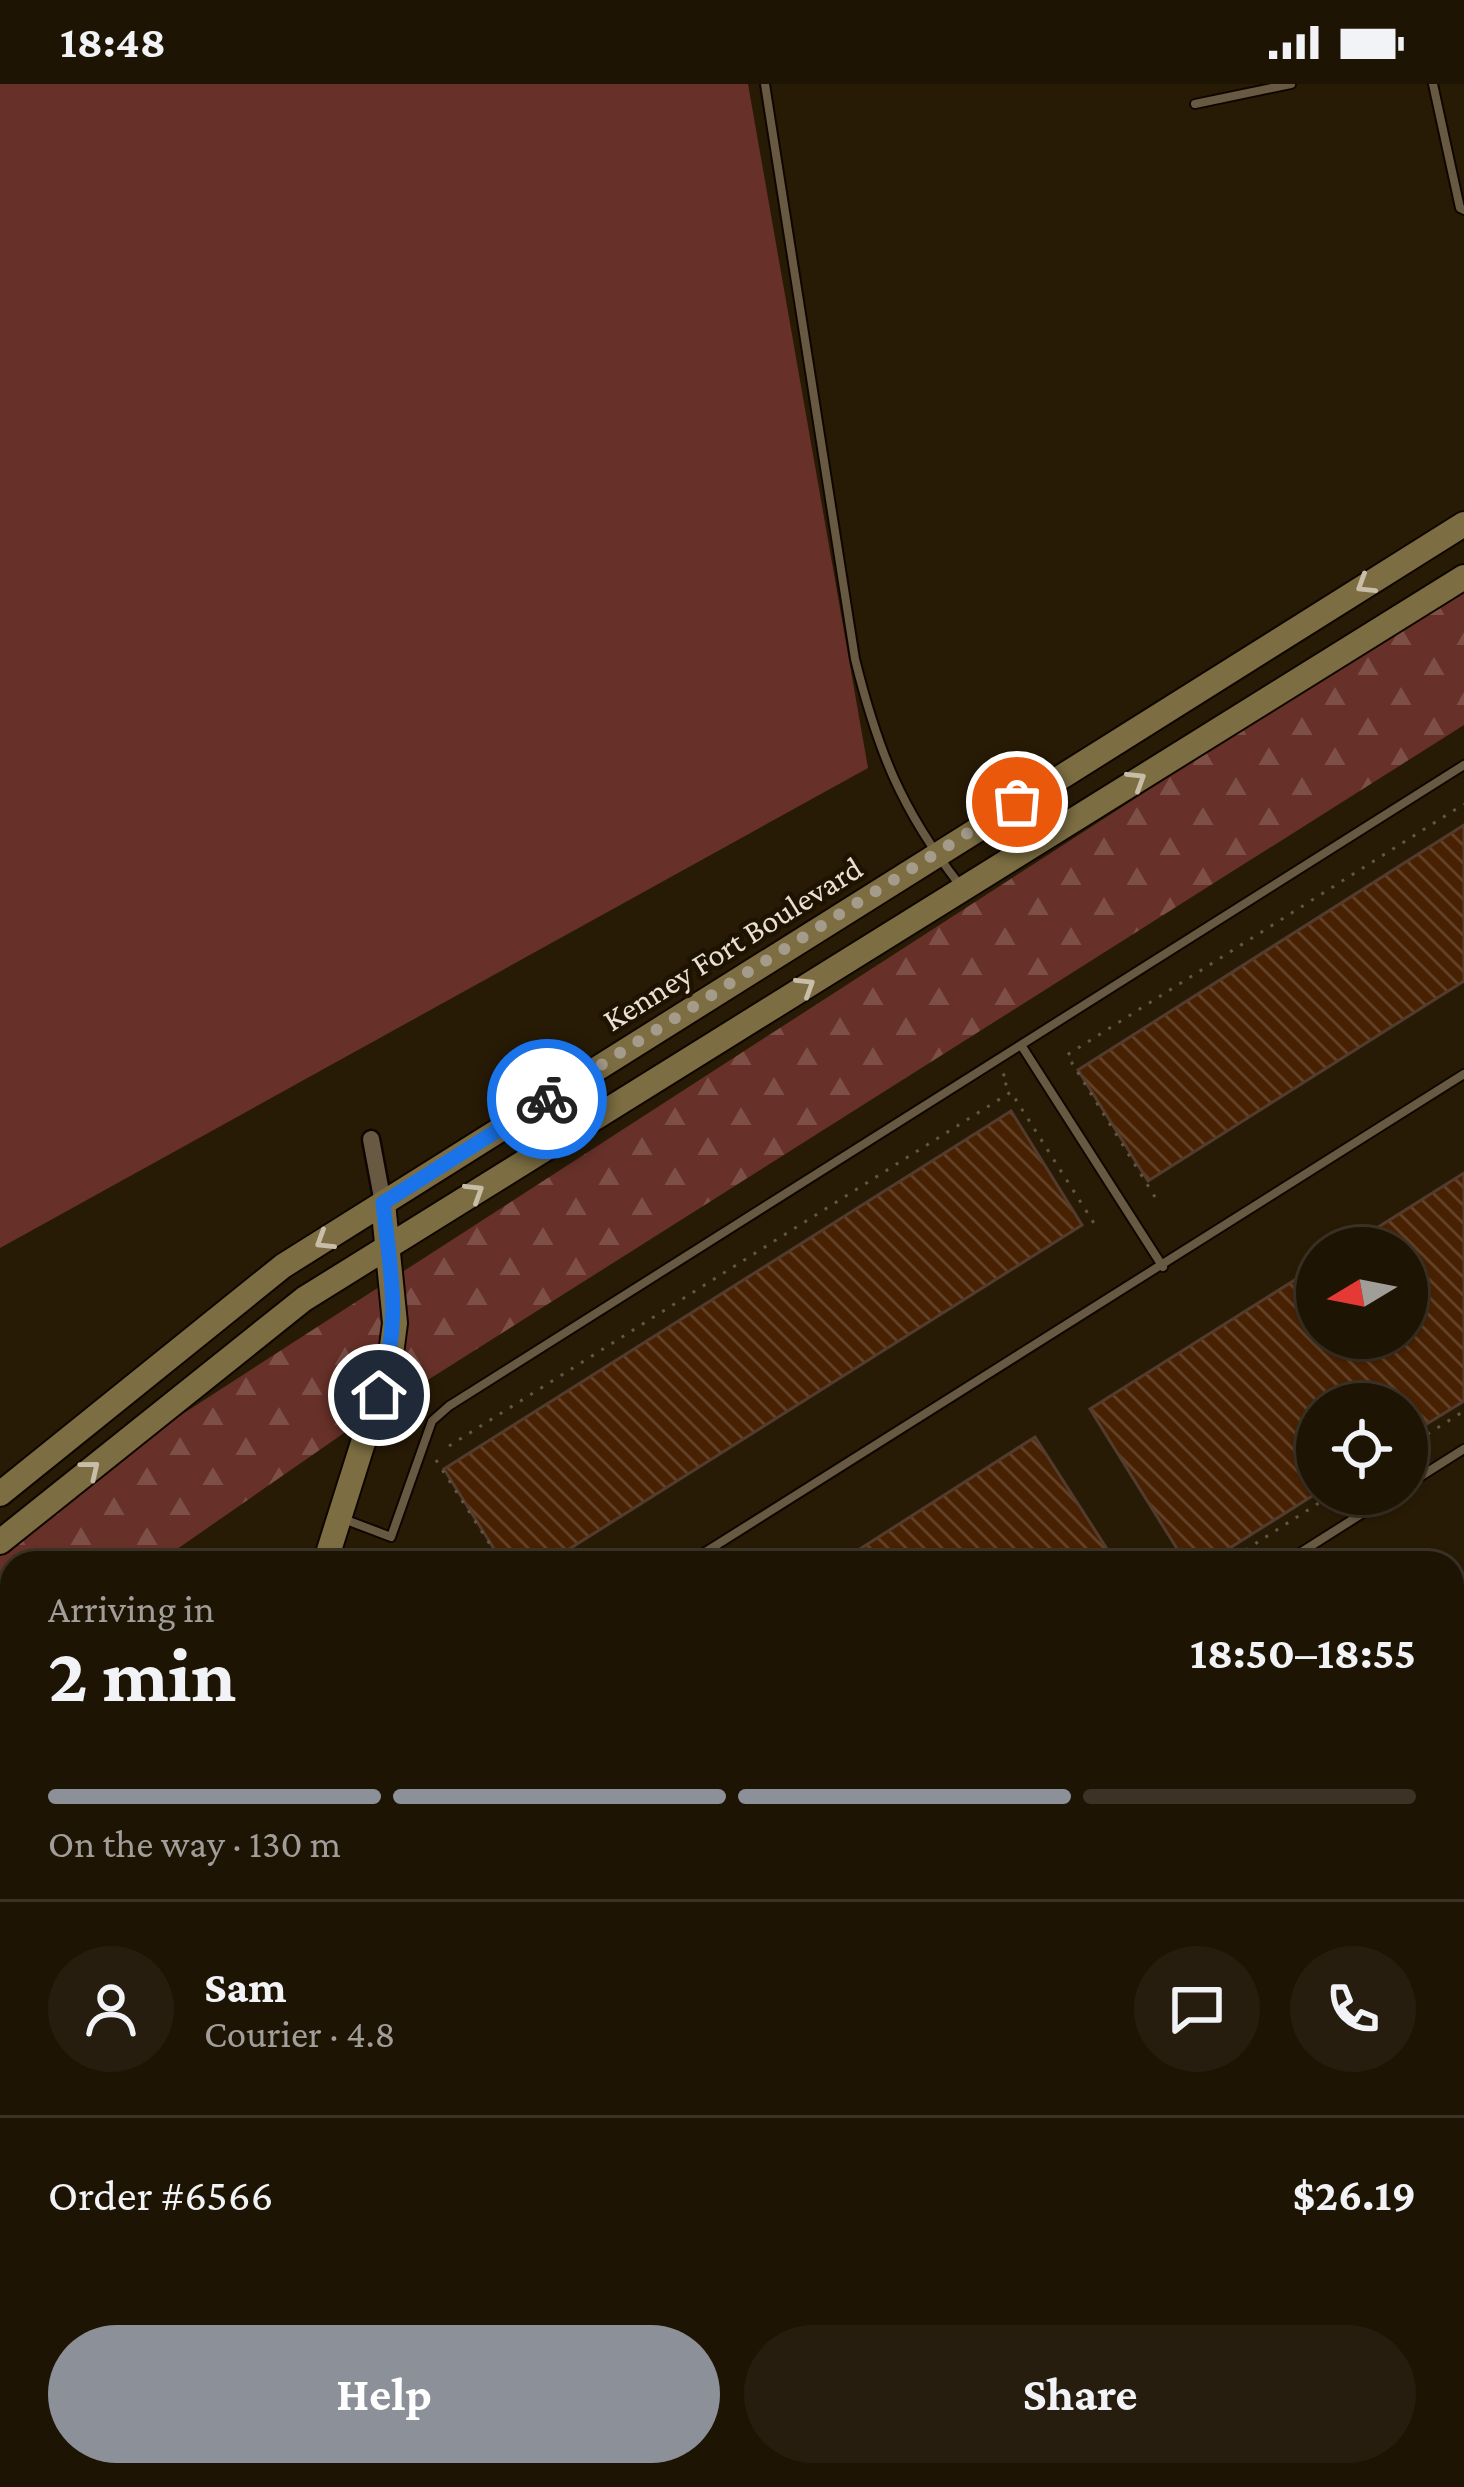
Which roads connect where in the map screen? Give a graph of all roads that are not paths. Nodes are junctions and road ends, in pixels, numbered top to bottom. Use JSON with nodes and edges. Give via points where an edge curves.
{"nodes":[{"id":1,"x":765,"y":84,"type":"edge"},
{"id":2,"x":1291,"y":84,"type":"edge"},
{"id":3,"x":1432,"y":84,"type":"edge"},
{"id":4,"x":1195,"y":104,"type":"dead end"},
{"id":5,"x":1464,"y":211,"type":"edge"},
{"id":6,"x":1464,"y":524,"type":"edge"},
{"id":7,"x":1464,"y":577,"type":"edge"},
{"id":8,"x":1464,"y":765,"type":"edge"},
{"id":9,"x":935,"y":853,"type":"junction"},
{"id":10,"x":963,"y":888,"type":"junction"},
{"id":11,"x":1021,"y":1045,"type":"junction"},
{"id":12,"x":1464,"y":1074,"type":"edge"},
{"id":13,"x":371,"y":1139,"type":"dead end"},
{"id":14,"x":383,"y":1203,"type":"junction"},
{"id":15,"x":388,"y":1247,"type":"junction"},
{"id":16,"x":1163,"y":1267,"type":"junction"},
{"id":17,"x":1464,"y":1449,"type":"edge"},
{"id":18,"x":1428,"y":1472,"type":"edge"},
{"id":19,"x":0,"y":1494,"type":"edge"},
{"id":20,"x":1360,"y":1515,"type":"edge"},
{"id":21,"x":340,"y":1517,"type":"junction"},
{"id":22,"x":0,"y":1542,"type":"edge"},
{"id":23,"x":329,"y":1551,"type":"edge"},
{"id":24,"x":707,"y":1551,"type":"edge"},
{"id":25,"x":1303,"y":1551,"type":"edge"}],
"edges":[{"from":1,"to":9,"type":"lane","via":[[856,659],[879,750]]},
{"from":2,"to":4,"type":"lane"},
{"from":3,"to":5,"type":"lane"},
{"from":6,"to":9,"type":"street","name":"Kenney Fort Boulevard","one_way":true},
{"from":10,"to":7,"type":"street","one_way":true},
{"from":8,"to":11,"type":"lane"},
{"from":9,"to":10,"type":"lane"},
{"from":9,"to":14,"type":"street","name":"Kenney Fort Boulevard"},
{"from":15,"to":10,"type":"street","one_way":true},
{"from":11,"to":16,"type":"lane"},
{"from":11,"to":21,"type":"lane","via":[[448,1406],[432,1421],[391,1537]]},
{"from":12,"to":16,"type":"lane"},
{"from":13,"to":14,"type":"street"},
{"from":14,"to":15,"type":"street"},
{"from":14,"to":19,"type":"street","name":"Kenney Fort Boulevard","one_way":true,"via":[[283,1266]]},
{"from":15,"to":21,"type":"street","via":[[392,1354]]},
{"from":22,"to":15,"type":"street","one_way":true,"via":[[304,1299]]},
{"from":16,"to":24,"type":"lane"},
{"from":17,"to":18,"type":"lane"},
{"from":20,"to":25,"type":"lane"},
{"from":21,"to":23,"type":"street"}]}
